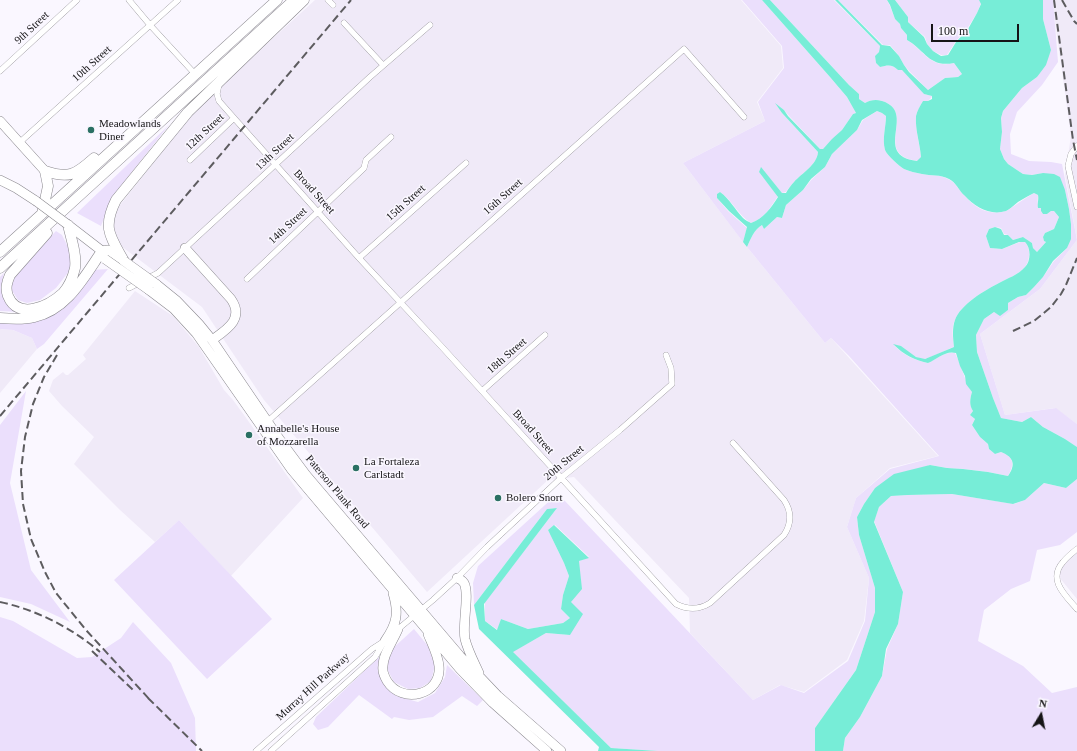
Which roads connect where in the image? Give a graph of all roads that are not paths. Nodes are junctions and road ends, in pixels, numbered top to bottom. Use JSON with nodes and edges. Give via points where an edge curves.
{"nodes":[{"id":1,"x":77,"y":0,"type":"edge"},
{"id":2,"x":129,"y":0,"type":"edge"},
{"id":3,"x":178,"y":0,"type":"edge"},
{"id":4,"x":277,"y":0,"type":"edge"},
{"id":5,"x":294,"y":0,"type":"edge"},
{"id":6,"x":304,"y":0,"type":"edge"},
{"id":7,"x":328,"y":0,"type":"edge"},
{"id":8,"x":333,"y":5,"type":"dead end"},
{"id":9,"x":344,"y":23,"type":"dead end"},
{"id":10,"x":150,"y":25,"type":"junction"},
{"id":11,"x":430,"y":25,"type":"dead end"},
{"id":12,"x":383,"y":65,"type":"junction"},
{"id":13,"x":0,"y":71,"type":"edge"},
{"id":14,"x":196,"y":74,"type":"junction"},
{"id":15,"x":219,"y":82,"type":"junction"},
{"id":16,"x":744,"y":117,"type":"dead end"},
{"id":17,"x":234,"y":118,"type":"junction"},
{"id":18,"x":0,"y":121,"type":"edge"},
{"id":19,"x":143,"y":123,"type":"junction"},
{"id":20,"x":391,"y":137,"type":"dead end"},
{"id":21,"x":19,"y":143,"type":"junction"},
{"id":22,"x":1077,"y":146,"type":"edge"},
{"id":23,"x":190,"y":160,"type":"dead end"},
{"id":24,"x":466,"y":163,"type":"dead end"},
{"id":25,"x":276,"y":164,"type":"junction"},
{"id":26,"x":45,"y":171,"type":"junction"},
{"id":27,"x":0,"y":180,"type":"edge"},
{"id":28,"x":84,"y":191,"type":"junction"},
{"id":29,"x":1077,"y":207,"type":"edge"},
{"id":30,"x":318,"y":212,"type":"junction"},
{"id":31,"x":42,"y":214,"type":"junction"},
{"id":32,"x":68,"y":225,"type":"junction"},
{"id":33,"x":185,"y":248,"type":"junction"},
{"id":34,"x":107,"y":251,"type":"junction"},
{"id":35,"x":0,"y":252,"type":"edge"},
{"id":36,"x":359,"y":258,"type":"junction"},
{"id":37,"x":124,"y":261,"type":"joint"},
{"id":38,"x":0,"y":268,"type":"edge"},
{"id":39,"x":247,"y":279,"type":"dead end"},
{"id":40,"x":153,"y":287,"type":"junction"},
{"id":41,"x":130,"y":288,"type":"dead end"},
{"id":42,"x":400,"y":302,"type":"junction"},
{"id":43,"x":0,"y":318,"type":"edge"},
{"id":44,"x":545,"y":335,"type":"dead end"},
{"id":45,"x":212,"y":340,"type":"junction"},
{"id":46,"x":666,"y":355,"type":"dead end"},
{"id":47,"x":482,"y":391,"type":"junction"},
{"id":48,"x":268,"y":422,"type":"junction"},
{"id":49,"x":733,"y":443,"type":"dead end"},
{"id":50,"x":561,"y":478,"type":"junction"},
{"id":51,"x":1077,"y":549,"type":"edge"},
{"id":52,"x":457,"y":578,"type":"junction"},
{"id":53,"x":392,"y":590,"type":"junction"},
{"id":54,"x":1077,"y":609,"type":"edge"},
{"id":55,"x":418,"y":613,"type":"junction"},
{"id":56,"x":425,"y":627,"type":"junction"},
{"id":57,"x":398,"y":629,"type":"junction"},
{"id":58,"x":385,"y":641,"type":"junction"},
{"id":59,"x":482,"y":680,"type":"junction"},
{"id":60,"x":256,"y":751,"type":"edge"},
{"id":61,"x":270,"y":751,"type":"edge"},
{"id":62,"x":547,"y":751,"type":"edge"},
{"id":63,"x":561,"y":751,"type":"edge"}],
"edges":[{"from":1,"to":13,"type":"street","name":"9th Street"},
{"from":2,"to":10,"type":"street"},
{"from":3,"to":10,"type":"street","name":"10th Street"},
{"from":4,"to":14,"type":"highway"},
{"from":5,"to":28,"type":"highway"},
{"from":6,"to":15,"type":"highway"},
{"from":7,"to":8,"type":"street"},
{"from":9,"to":12,"type":"street"},
{"from":10,"to":14,"type":"street"},
{"from":10,"to":21,"type":"street","name":"10th Street"},
{"from":11,"to":12,"type":"street","name":"13th Street"},
{"from":12,"to":25,"type":"street","name":"13th Street"},
{"from":14,"to":19,"type":"highway"},
{"from":15,"to":17,"type":"street","name":"Broad Street","via":[[219,101]]},
{"from":15,"to":34,"type":"highway","via":[[181,120],[116,200],[109,220]]},
{"from":16,"to":42,"type":"street","name":"16th Street","via":[[684,49]]},
{"from":17,"to":23,"type":"street","name":"12th Street"},
{"from":17,"to":25,"type":"street","name":"Broad Street"},
{"from":18,"to":21,"type":"main road"},
{"from":19,"to":26,"type":"highway","via":[[115,140],[88,164],[70,174],[63,176]]},
{"from":19,"to":31,"type":"highway"},
{"from":20,"to":30,"type":"street","name":"14th Street","via":[[366,160],[364,168]]},
{"from":21,"to":26,"type":"main road"},
{"from":22,"to":29,"type":"street","via":[[1071,154],[1068,166]]},
{"from":24,"to":36,"type":"street","name":"15th Street"},
{"from":25,"to":30,"type":"street","name":"Broad Street"},
{"from":25,"to":33,"type":"street","name":"13th Street"},
{"from":26,"to":31,"type":"highway","via":[[48,186]]},
{"from":27,"to":32,"type":"main road","name":"Paterson Plank Road","bridge":true,"via":[[36,201]]},
{"from":28,"to":32,"type":"highway","via":[[10,275],[7,294],[18,307],[32,310],[43,306],[53,301],[69,284],[75,262]]},
{"from":28,"to":38,"type":"highway"},
{"from":30,"to":36,"type":"street","name":"Broad Street"},
{"from":30,"to":39,"type":"street","name":"14th Street"},
{"from":31,"to":35,"type":"highway"},
{"from":32,"to":34,"type":"main road","name":"Paterson Plank Road"},
{"from":33,"to":41,"type":"street","name":"13th Street","via":[[158,273]]},
{"from":33,"to":45,"type":"main road","via":[[235,308],[232,323]]},
{"from":34,"to":37,"type":"highway"},
{"from":34,"to":40,"type":"main road","name":"Paterson Plank Road","bridge":true},
{"from":34,"to":43,"type":"highway","via":[[71,295],[54,310],[34,318]]},
{"from":36,"to":42,"type":"street","name":"Broad Street"},
{"from":37,"to":40,"type":"main road","name":"Paterson Plank Road","bridge":true},
{"from":40,"to":45,"type":"main road","name":"Paterson Plank Road","via":[[168,293]]},
{"from":40,"to":53,"type":"main road","name":"Paterson Plank Road","via":[[196,333],[291,469]]},
{"from":42,"to":47,"type":"street","name":"Broad Street"},
{"from":42,"to":48,"type":"street","name":"16th Street"},
{"from":44,"to":47,"type":"street","name":"18th Street"},
{"from":45,"to":48,"type":"main road","name":"Paterson Plank Road"},
{"from":46,"to":50,"type":"street","name":"20th Street","via":[[671,368],[672,384]]},
{"from":47,"to":50,"type":"street","name":"Broad Street"},
{"from":48,"to":55,"type":"main road","name":"Paterson Plank Road","via":[[306,475]]},
{"from":49,"to":50,"type":"street","name":"Broad Street","via":[[784,500],[790,511],[790,524],[784,535],[710,603],[699,608],[687,609],[676,604]]},
{"from":50,"to":52,"type":"street","name":"20th Street"},
{"from":51,"to":54,"type":"street","via":[[1063,562],[1057,578],[1060,589]]},
{"from":52,"to":55,"type":"street","name":"20th Street"},
{"from":52,"to":59,"type":"main road","via":[[462,581],[466,590],[466,640]]},
{"from":53,"to":55,"type":"main road","name":"Paterson Plank Road"},
{"from":53,"to":58,"type":"main road","via":[[396,602],[396,616],[393,629]]},
{"from":55,"to":56,"type":"main road","name":"Paterson Plank Road"},
{"from":55,"to":57,"type":"street","name":"Murray Hill Parkway"},
{"from":55,"to":59,"type":"main road","name":"Paterson Plank Road"},
{"from":56,"to":57,"type":"main road","via":[[438,661],[439,671],[437,680],[431,688],[413,695],[395,690],[383,672],[384,658]]},
{"from":56,"to":62,"type":"main road","name":"Paterson Plank Road","via":[[467,677]]},
{"from":57,"to":58,"type":"street","name":"Murray Hill Parkway"},
{"from":58,"to":60,"type":"street","name":"Murray Hill Parkway","via":[[366,653]]},
{"from":58,"to":61,"type":"street","name":"Murray Hill Parkway","via":[[375,657]]},
{"from":59,"to":63,"type":"main road","name":"Paterson Plank Road"}]}
